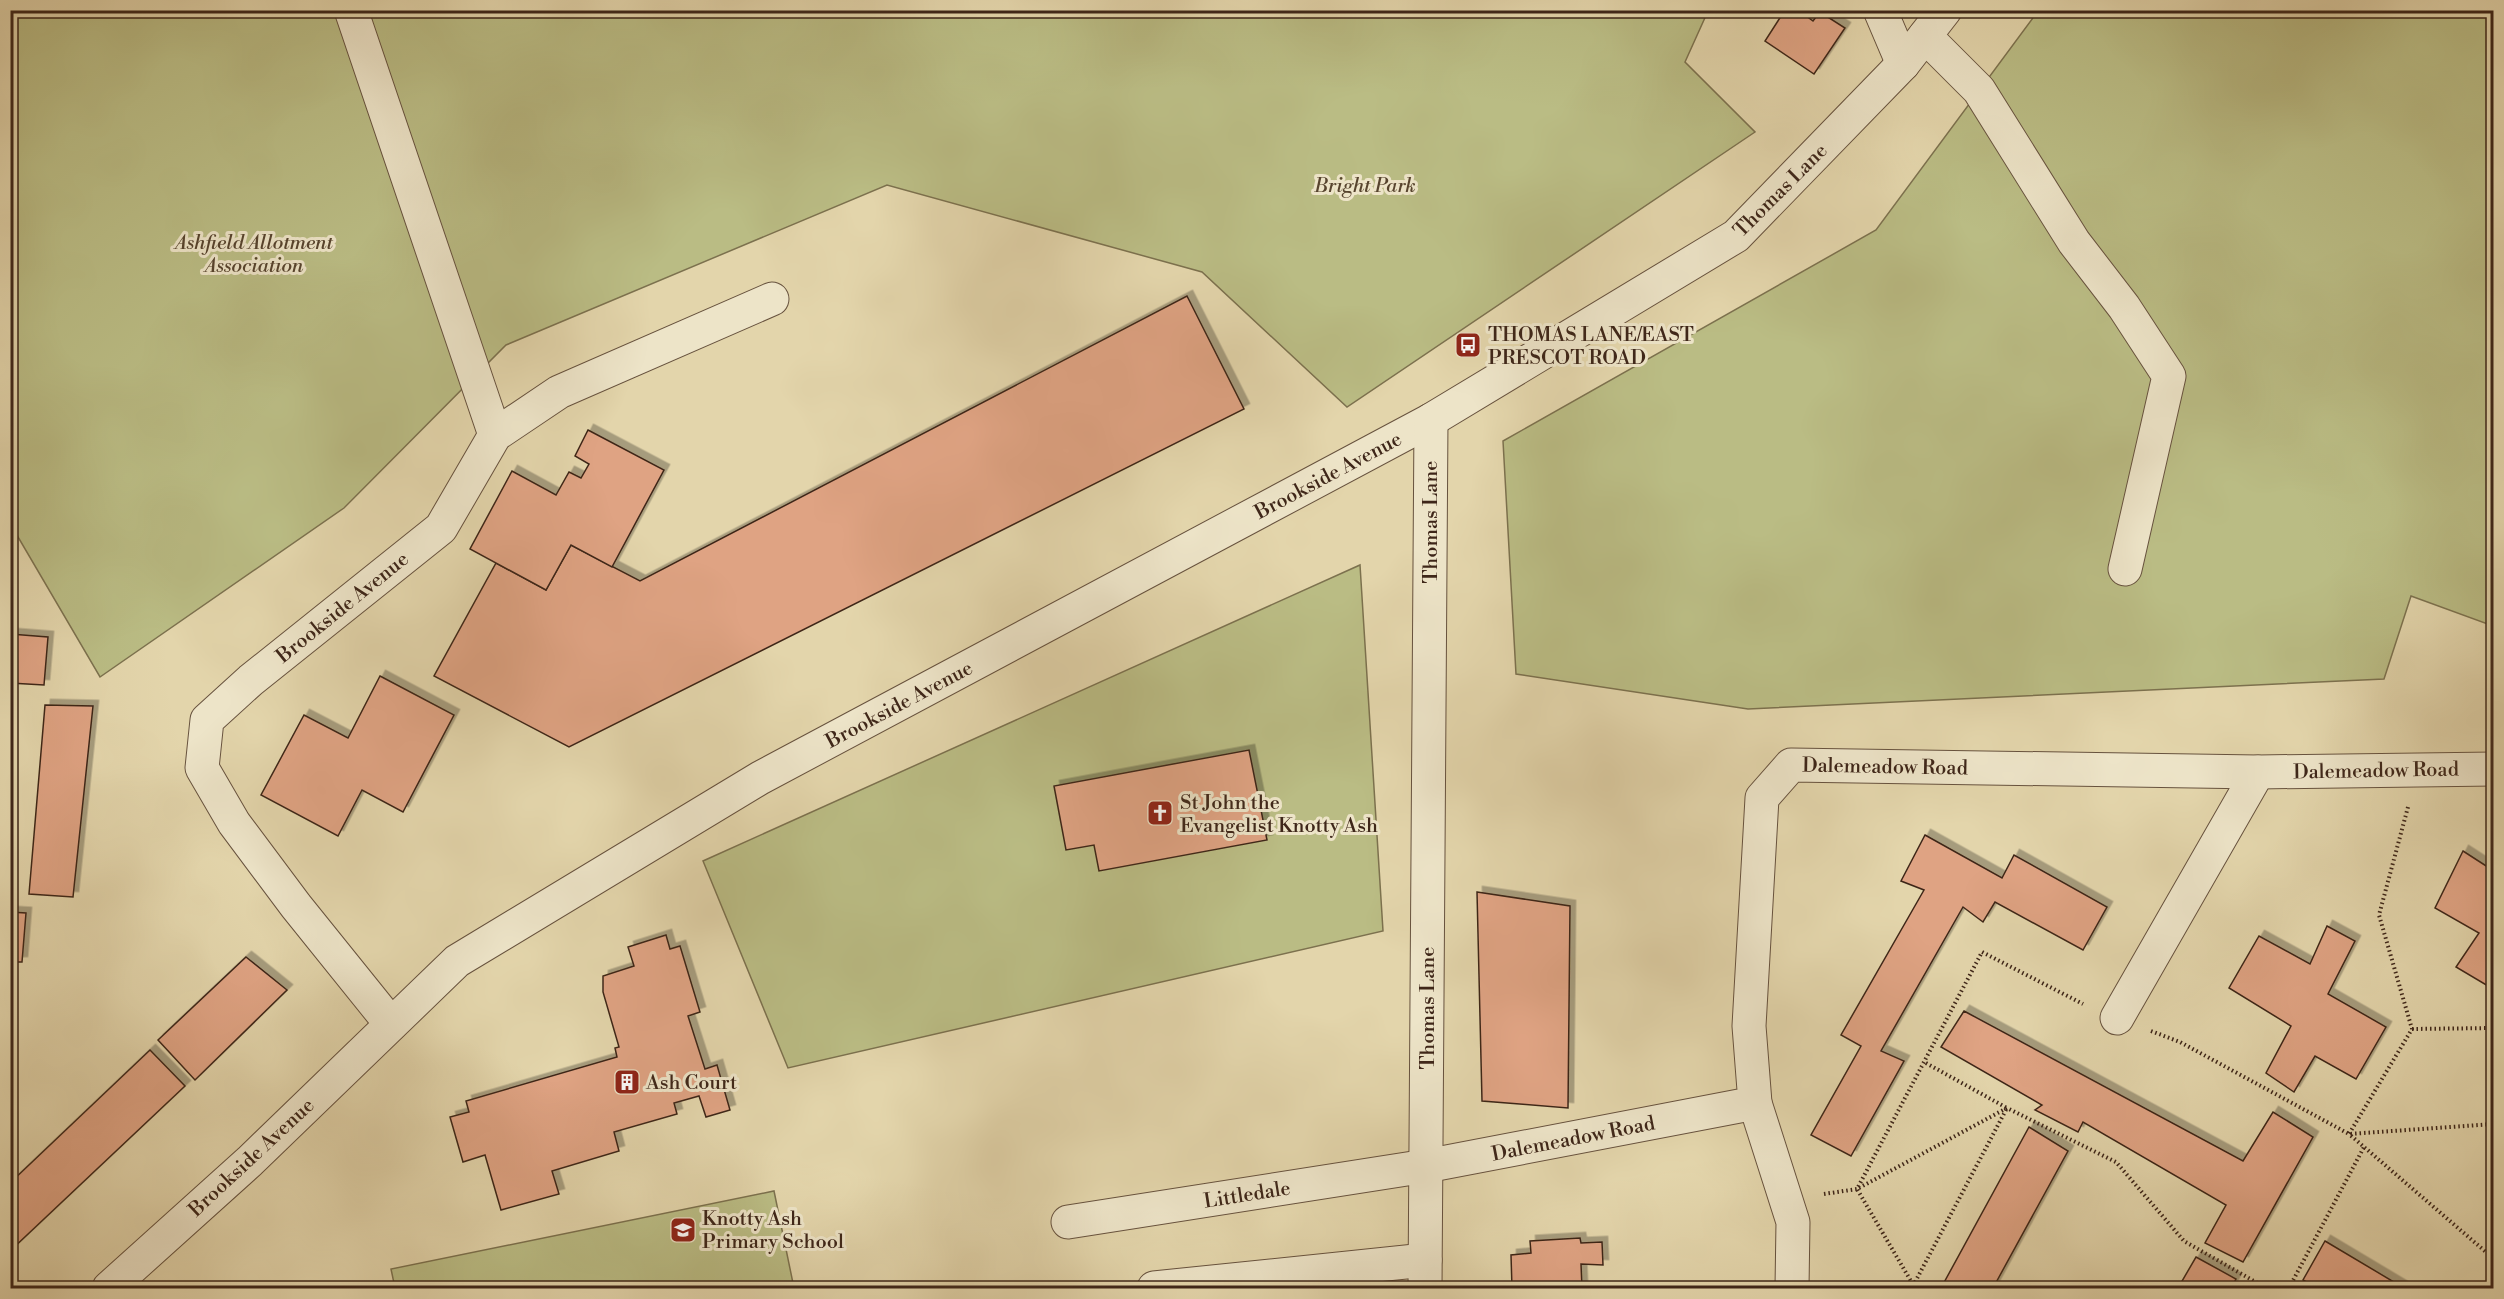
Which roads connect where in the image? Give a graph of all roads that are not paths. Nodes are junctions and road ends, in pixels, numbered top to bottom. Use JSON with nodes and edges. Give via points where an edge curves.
{"nodes":[{"id":1,"x":351,"y":10,"type":"edge"},
{"id":2,"x":1880,"y":10,"type":"edge"},
{"id":3,"x":1945,"y":10,"type":"edge"},
{"id":4,"x":1925,"y":36,"type":"junction"},
{"id":5,"x":1903,"y":64,"type":"junction"},
{"id":6,"x":772,"y":299,"type":"dead end"},
{"id":7,"x":1431,"y":420,"type":"junction"},
{"id":8,"x":495,"y":435,"type":"junction"},
{"id":9,"x":2125,"y":569,"type":"dead end"},
{"id":10,"x":2493,"y":769,"type":"edge"},
{"id":11,"x":2258,"y":772,"type":"junction"},
{"id":12,"x":2117,"y":1018,"type":"road end"},
{"id":13,"x":391,"y":1024,"type":"junction"},
{"id":14,"x":1755,"y":1103,"type":"junction"},
{"id":15,"x":1426,"y":1166,"type":"junction"},
{"id":16,"x":1068,"y":1222,"type":"dead end"},
{"id":17,"x":1425,"y":1274,"type":"edge"},
{"id":18,"x":109,"y":1288,"type":"edge"},
{"id":19,"x":1154,"y":1288,"type":"edge"},
{"id":20,"x":1792,"y":1288,"type":"edge"}],
"edges":[{"from":1,"to":8,"type":"street"},
{"from":2,"to":5,"type":"street"},
{"from":3,"to":4,"type":"street","name":"Thomas Lane"},
{"from":4,"to":5,"type":"street","name":"Thomas Lane"},
{"from":4,"to":9,"type":"street","via":[[1979,90],[2074,242],[2124,307],[2169,376]]},
{"from":5,"to":7,"type":"street","name":"Thomas Lane","via":[[1736,237]]},
{"from":6,"to":8,"type":"street","name":"Brookside Avenue","via":[[559,392]]},
{"from":7,"to":13,"type":"street","name":"Brookside Avenue","via":[[760,778],[457,961]]},
{"from":7,"to":15,"type":"street","name":"Thomas Lane"},
{"from":8,"to":13,"type":"street","name":"Brookside Avenue","via":[[441,528],[268,666],[207,720],[202,768],[234,823]]},
{"from":10,"to":11,"type":"street","name":"Dalemeadow Road"},
{"from":11,"to":12,"type":"street"},
{"from":11,"to":14,"type":"street","name":"Dalemeadow Road","via":[[1791,765],[1762,798],[1749,1026]]},
{"from":13,"to":18,"type":"street","name":"Brookside Avenue","via":[[250,1161]]},
{"from":14,"to":15,"type":"street","name":"Dalemeadow Road"},
{"from":14,"to":20,"type":"street","name":"Dalemeadow Road","via":[[1793,1222]]},
{"from":15,"to":16,"type":"street","name":"Littledale"},
{"from":15,"to":17,"type":"street","name":"Thomas Lane"},
{"from":17,"to":19,"type":"street"}]}
